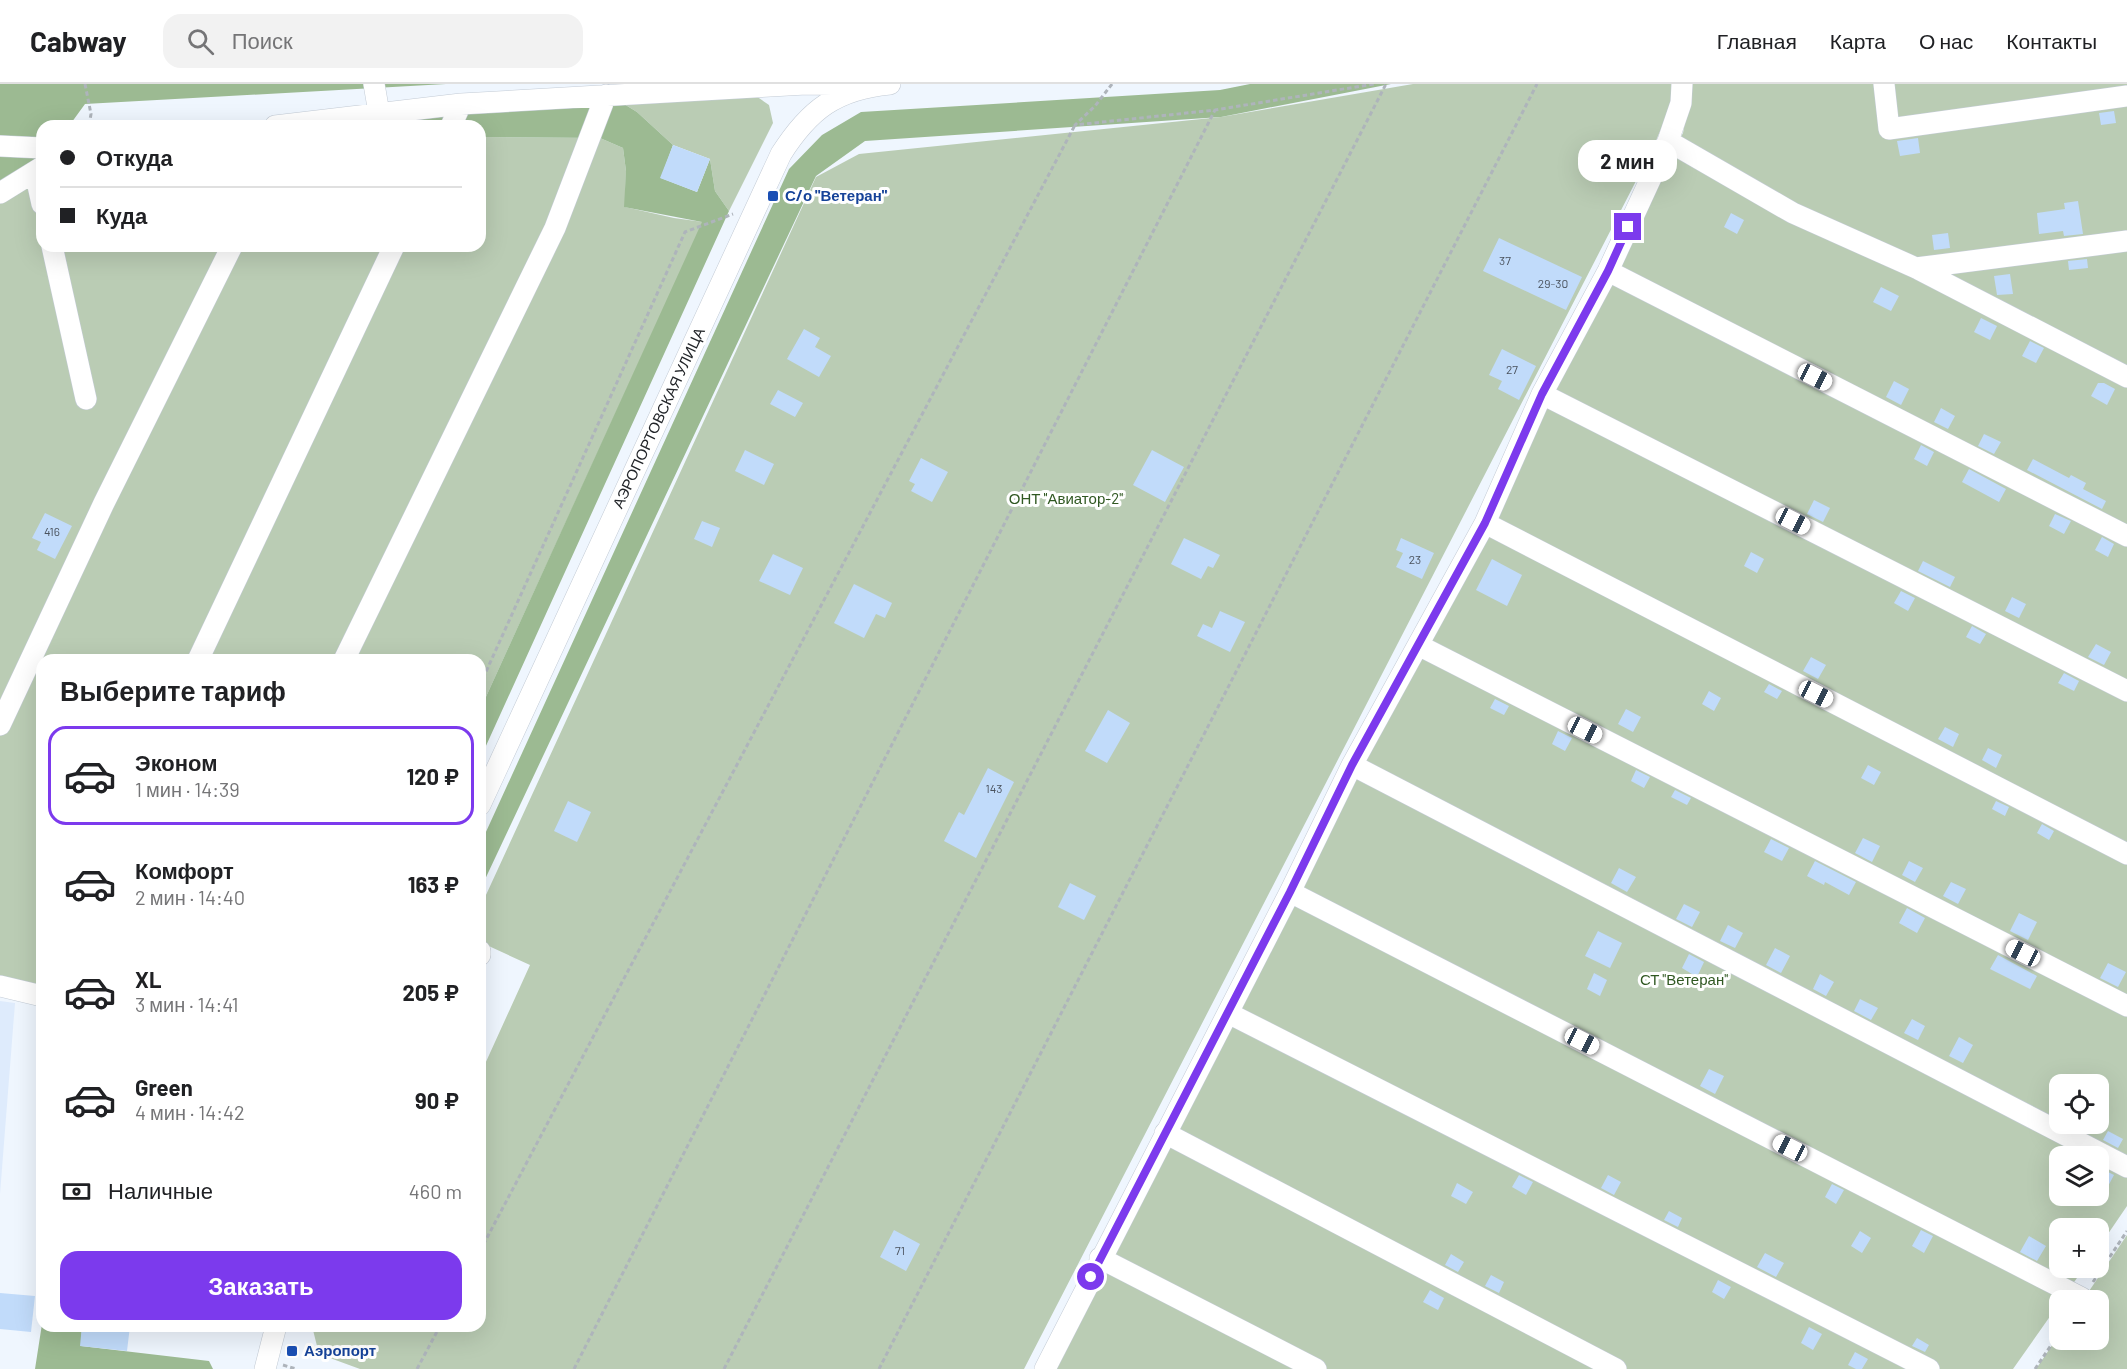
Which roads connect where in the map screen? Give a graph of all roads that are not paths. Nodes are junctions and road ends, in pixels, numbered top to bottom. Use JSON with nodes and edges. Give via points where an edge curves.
{"nodes":[{"id":1,"x":374,"y":84,"type":"edge"},
{"id":2,"x":806,"y":84,"type":"edge"},
{"id":3,"x":888,"y":84,"type":"edge"},
{"id":4,"x":1682,"y":84,"type":"edge"},
{"id":5,"x":1884,"y":84,"type":"edge"},
{"id":6,"x":606,"y":95,"type":"junction"},
{"id":7,"x":2127,"y":96,"type":"edge"},
{"id":8,"x":461,"y":104,"type":"junction"},
{"id":9,"x":379,"y":113,"type":"junction"},
{"id":10,"x":325,"y":120,"type":"edge"},
{"id":11,"x":454,"y":120,"type":"edge"},
{"id":12,"x":1668,"y":141,"type":"junction"},
{"id":13,"x":0,"y":146,"type":"edge"},
{"id":14,"x":36,"y":148,"type":"edge"},
{"id":15,"x":36,"y":170,"type":"edge"},
{"id":16,"x":0,"y":193,"type":"edge"},
{"id":17,"x":2127,"y":241,"type":"edge"},
{"id":18,"x":52,"y":252,"type":"edge"},
{"id":19,"x":229,"y":252,"type":"edge"},
{"id":20,"x":391,"y":252,"type":"edge"},
{"id":21,"x":1916,"y":268,"type":"junction"},
{"id":22,"x":1608,"y":271,"type":"junction"},
{"id":23,"x":2127,"y":377,"type":"edge"},
{"id":24,"x":1542,"y":394,"type":"junction"},
{"id":25,"x":86,"y":399,"type":"dead end"},
{"id":26,"x":1485,"y":523,"type":"junction"},
{"id":27,"x":2127,"y":536,"type":"edge"},
{"id":28,"x":1418,"y":645,"type":"junction"},
{"id":29,"x":201,"y":654,"type":"edge"},
{"id":30,"x":347,"y":654,"type":"edge"},
{"id":31,"x":2127,"y":691,"type":"edge"},
{"id":32,"x":0,"y":725,"type":"edge"},
{"id":33,"x":1352,"y":765,"type":"junction"},
{"id":34,"x":486,"y":792,"type":"edge"},
{"id":35,"x":2127,"y":854,"type":"edge"},
{"id":36,"x":1290,"y":892,"type":"junction"},
{"id":37,"x":0,"y":986,"type":"edge"},
{"id":38,"x":36,"y":993,"type":"edge"},
{"id":39,"x":2127,"y":1006,"type":"edge"},
{"id":40,"x":1228,"y":1013,"type":"junction"},
{"id":41,"x":1165,"y":1132,"type":"junction"},
{"id":42,"x":2127,"y":1167,"type":"edge"},
{"id":43,"x":1100,"y":1258,"type":"junction"},
{"id":44,"x":2066,"y":1290,"type":"edge"},
{"id":45,"x":274,"y":1332,"type":"edge"},
{"id":46,"x":265,"y":1369,"type":"edge"},
{"id":47,"x":1045,"y":1369,"type":"edge"},
{"id":48,"x":1316,"y":1369,"type":"edge"},
{"id":49,"x":1617,"y":1369,"type":"edge"},
{"id":50,"x":1929,"y":1369,"type":"edge"}],
"edges":[{"from":1,"to":9,"type":"street"},
{"from":2,"to":3,"type":"street"},
{"from":2,"to":6,"type":"street"},
{"from":3,"to":34,"type":"street","name":"АЭРОПОРТОВСКАЯ УЛИЦА","via":[[841,96],[812,113],[781,154]]},
{"from":4,"to":12,"type":"street","via":[[1681,102]]},
{"from":5,"to":7,"type":"street","via":[[1889,129]]},
{"from":6,"to":8,"type":"street"},
{"from":6,"to":30,"type":"street","via":[[555,228]]},
{"from":8,"to":9,"type":"street"},
{"from":8,"to":11,"type":"street"},
{"from":9,"to":10,"type":"street"},
{"from":12,"to":21,"type":"street","via":[[1793,213]]},
{"from":12,"to":22,"type":"street"},
{"from":13,"to":14,"type":"street"},
{"from":15,"to":16,"type":"street"},
{"from":17,"to":21,"type":"street"},
{"from":18,"to":25,"type":"street"},
{"from":19,"to":32,"type":"street","via":[[104,503]]},
{"from":20,"to":29,"type":"street"},
{"from":21,"to":23,"type":"street"},
{"from":22,"to":24,"type":"street"},
{"from":22,"to":27,"type":"street"},
{"from":24,"to":26,"type":"street"},
{"from":24,"to":31,"type":"street"},
{"from":26,"to":28,"type":"street"},
{"from":26,"to":35,"type":"street"},
{"from":28,"to":33,"type":"street"},
{"from":28,"to":39,"type":"street"},
{"from":33,"to":36,"type":"street"},
{"from":33,"to":42,"type":"street"},
{"from":36,"to":40,"type":"street"},
{"from":36,"to":44,"type":"street"},
{"from":37,"to":38,"type":"street"},
{"from":40,"to":41,"type":"street"},
{"from":40,"to":50,"type":"street"},
{"from":41,"to":43,"type":"street"},
{"from":41,"to":49,"type":"street"},
{"from":43,"to":47,"type":"street"},
{"from":43,"to":48,"type":"street"},
{"from":45,"to":46,"type":"street"}]}
